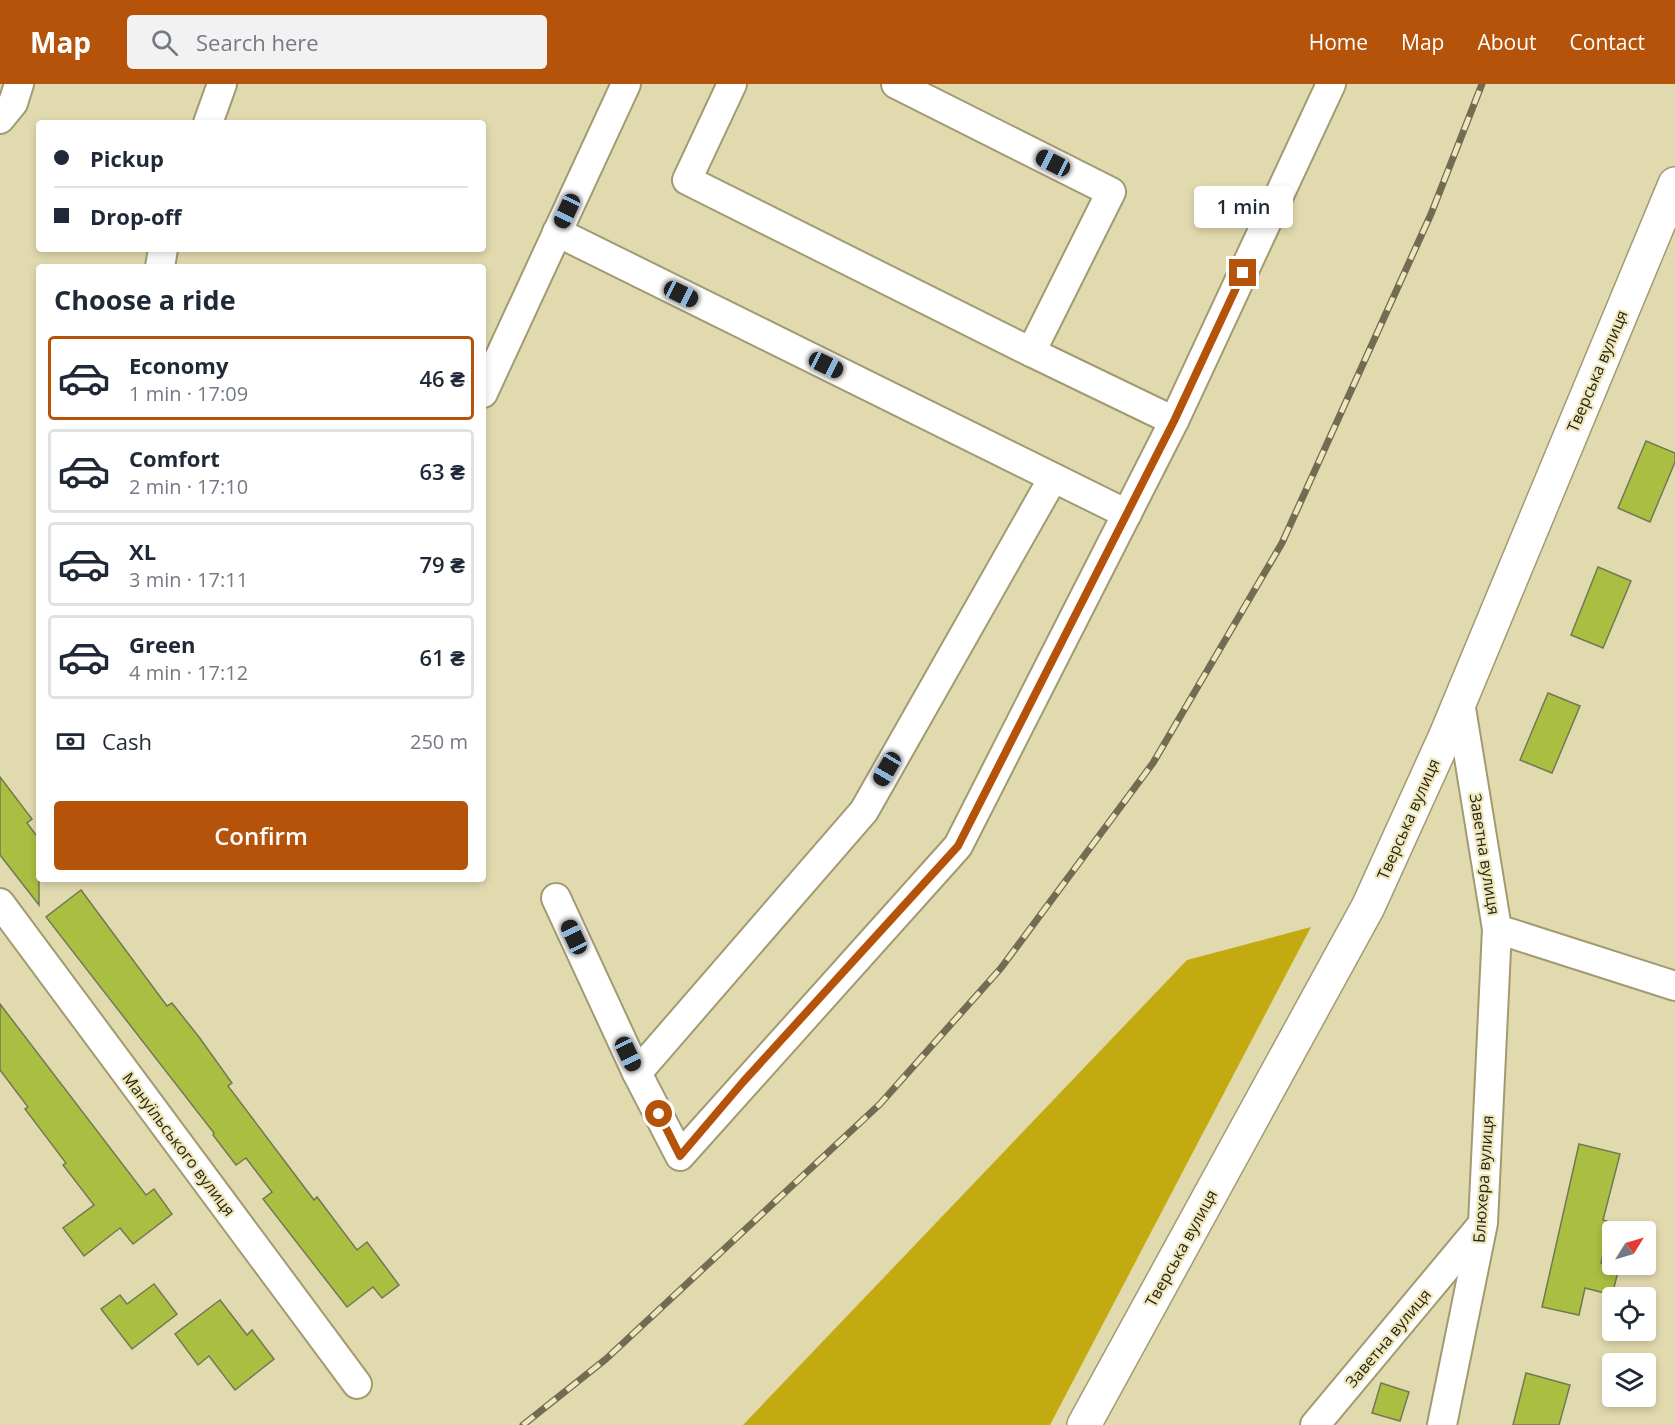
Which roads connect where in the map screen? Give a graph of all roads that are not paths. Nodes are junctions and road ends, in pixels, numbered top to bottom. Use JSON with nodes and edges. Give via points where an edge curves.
{"nodes":[{"id":1,"x":19,"y":84,"type":"edge"},
{"id":2,"x":222,"y":84,"type":"edge"},
{"id":3,"x":626,"y":84,"type":"edge"},
{"id":4,"x":732,"y":84,"type":"edge"},
{"id":5,"x":896,"y":84,"type":"edge"},
{"id":6,"x":1331,"y":84,"type":"edge"},
{"id":7,"x":0,"y":119,"type":"edge"},
{"id":8,"x":209,"y":120,"type":"edge"},
{"id":9,"x":1675,"y":184,"type":"edge"},
{"id":10,"x":557,"y":232,"type":"junction"},
{"id":11,"x":1031,"y":352,"type":"junction"},
{"id":12,"x":486,"y":386,"type":"edge"},
{"id":13,"x":1174,"y":421,"type":"junction"},
{"id":14,"x":1053,"y":477,"type":"junction"},
{"id":15,"x":1127,"y":514,"type":"junction"},
{"id":16,"x":1460,"y":702,"type":"junction"},
{"id":17,"x":556,"y":898,"type":"dead end"},
{"id":18,"x":0,"y":903,"type":"edge"},
{"id":19,"x":1497,"y":929,"type":"junction"},
{"id":20,"x":1675,"y":986,"type":"edge"},
{"id":21,"x":637,"y":1073,"type":"junction"},
{"id":22,"x":1484,"y":1223,"type":"junction"},
{"id":23,"x":357,"y":1384,"type":"dead end"},
{"id":24,"x":1084,"y":1425,"type":"edge"},
{"id":25,"x":1315,"y":1425,"type":"edge"},
{"id":26,"x":1442,"y":1425,"type":"edge"}],
"edges":[{"from":1,"to":7,"type":"street","via":[[13,102]]},
{"from":2,"to":8,"type":"street"},
{"from":3,"to":10,"type":"street"},
{"from":4,"to":11,"type":"street","via":[[687,180]]},
{"from":5,"to":11,"type":"street","via":[[1112,192]]},
{"from":6,"to":13,"type":"street"},
{"from":9,"to":16,"type":"main road","name":"Тверська вулиця"},
{"from":10,"to":12,"type":"street"},
{"from":10,"to":14,"type":"street"},
{"from":11,"to":13,"type":"street"},
{"from":13,"to":15,"type":"street"},
{"from":14,"to":15,"type":"street"},
{"from":14,"to":21,"type":"street","via":[[864,811]]},
{"from":15,"to":21,"type":"street","via":[[958,846],[680,1156]]},
{"from":16,"to":19,"type":"street","name":"Заветна вулиця"},
{"from":16,"to":24,"type":"main road","name":"Тверська вулиця","via":[[1368,907]]},
{"from":17,"to":21,"type":"street"},
{"from":18,"to":23,"type":"street","name":"Мануїльського вулиця"},
{"from":19,"to":20,"type":"street","name":"Заветна вулиця"},
{"from":19,"to":22,"type":"street","name":"Блюхера вулиця"},
{"from":22,"to":25,"type":"street","name":"Заветна вулиця"},
{"from":22,"to":26,"type":"street","name":"Блюхера вулиця"}]}
